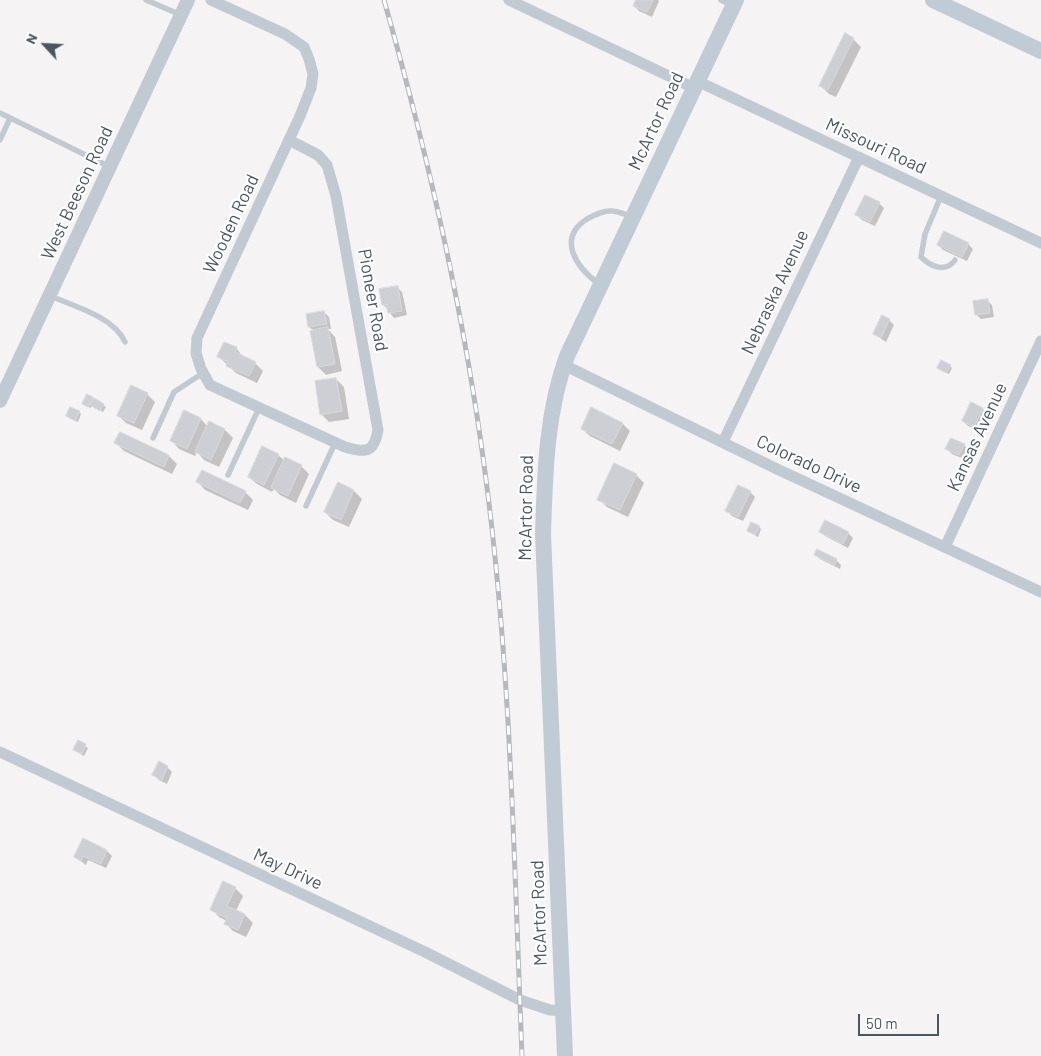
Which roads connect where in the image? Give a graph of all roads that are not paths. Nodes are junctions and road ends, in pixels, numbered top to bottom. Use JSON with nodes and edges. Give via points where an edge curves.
{"nodes":[{"id":1,"x":146,"y":0,"type":"edge"},
{"id":2,"x":188,"y":0,"type":"edge"},
{"id":3,"x":211,"y":0,"type":"edge"},
{"id":4,"x":509,"y":0,"type":"edge"},
{"id":5,"x":933,"y":0,"type":"edge"},
{"id":6,"x":730,"y":2,"type":"edge"},
{"id":7,"x":181,"y":15,"type":"junction"},
{"id":8,"x":1041,"y":51,"type":"edge"},
{"id":9,"x":695,"y":85,"type":"junction"},
{"id":10,"x":0,"y":113,"type":"edge"},
{"id":11,"x":10,"y":118,"type":"junction"},
{"id":12,"x":0,"y":140,"type":"edge"},
{"id":13,"x":289,"y":140,"type":"junction"},
{"id":14,"x":859,"y":157,"type":"junction"},
{"id":15,"x":110,"y":167,"type":"junction"},
{"id":16,"x":941,"y":196,"type":"junction"},
{"id":17,"x":633,"y":217,"type":"junction"},
{"id":18,"x":1041,"y":243,"type":"edge"},
{"id":19,"x":955,"y":260,"type":"dead end"},
{"id":20,"x":601,"y":285,"type":"junction"},
{"id":21,"x":50,"y":296,"type":"junction"},
{"id":22,"x":1041,"y":341,"type":"edge"},
{"id":23,"x":125,"y":342,"type":"dead end"},
{"id":24,"x":564,"y":365,"type":"junction"},
{"id":25,"x":203,"y":372,"type":"junction"},
{"id":26,"x":0,"y":401,"type":"edge"},
{"id":27,"x":259,"y":408,"type":"junction"},
{"id":28,"x":153,"y":438,"type":"dead end"},
{"id":29,"x":723,"y":442,"type":"junction"},
{"id":30,"x":335,"y":443,"type":"junction"},
{"id":31,"x":228,"y":475,"type":"dead end"},
{"id":32,"x":306,"y":506,"type":"dead end"},
{"id":33,"x":945,"y":547,"type":"junction"},
{"id":34,"x":1041,"y":592,"type":"edge"},
{"id":35,"x":0,"y":752,"type":"edge"},
{"id":36,"x":563,"y":1011,"type":"junction"},
{"id":37,"x":565,"y":1056,"type":"edge"}],
"edges":[{"from":1,"to":7,"type":"lane"},
{"from":2,"to":7,"type":"street","name":"West Beeson Road"},
{"from":3,"to":13,"type":"street","name":"Wooden Road","via":[[285,34],[304,47],[313,74],[311,88]]},
{"from":4,"to":9,"type":"street","name":"Missouri Road"},
{"from":5,"to":8,"type":"main road"},
{"from":6,"to":9,"type":"main road","name":"McArtor Road"},
{"from":7,"to":15,"type":"street","name":"West Beeson Road"},
{"from":9,"to":14,"type":"street","name":"Missouri Road"},
{"from":9,"to":17,"type":"main road","name":"McArtor Road"},
{"from":10,"to":11,"type":"lane"},
{"from":11,"to":12,"type":"lane"},
{"from":11,"to":15,"type":"lane"},
{"from":13,"to":25,"type":"street","name":"Wooden Road","via":[[197,338],[196,353]]},
{"from":13,"to":30,"type":"street","name":"Pioneer Road","via":[[318,156],[327,165],[336,196],[378,430],[376,443],[370,449],[358,451]]},
{"from":14,"to":16,"type":"street","name":"Missouri Road"},
{"from":14,"to":29,"type":"street","name":"Nebraska Avenue"},
{"from":15,"to":21,"type":"street","name":"West Beeson Road"},
{"from":16,"to":18,"type":"street","name":"Missouri Road"},
{"from":16,"to":19,"type":"lane","via":[[925,234],[921,257],[944,269]]},
{"from":17,"to":20,"type":"main road","name":"McArtor Road"},
{"from":17,"to":20,"type":"lane","via":[[612,210],[596,214],[581,223],[572,236],[572,254],[589,276]]},
{"from":20,"to":24,"type":"main road","name":"McArtor Road"},
{"from":21,"to":23,"type":"lane","via":[[101,318],[114,326]]},
{"from":21,"to":26,"type":"street","name":"West Beeson Road"},
{"from":22,"to":33,"type":"street","name":"Kansas Avenue"},
{"from":24,"to":29,"type":"street","name":"Colorado Drive"},
{"from":24,"to":36,"type":"main road","name":"McArtor Road","via":[[552,408],[543,534]]},
{"from":25,"to":27,"type":"street","name":"Wooden Road","via":[[210,385]]},
{"from":25,"to":28,"type":"lane","via":[[174,392]]},
{"from":27,"to":30,"type":"street","name":"Wooden Road"},
{"from":27,"to":31,"type":"lane"},
{"from":29,"to":33,"type":"street","name":"Colorado Drive"},
{"from":30,"to":32,"type":"lane"},
{"from":33,"to":34,"type":"street","name":"Colorado Drive"},
{"from":35,"to":36,"type":"street","name":"May Drive","via":[[520,1000]]},
{"from":36,"to":37,"type":"main road","name":"McArtor Road"}]}
